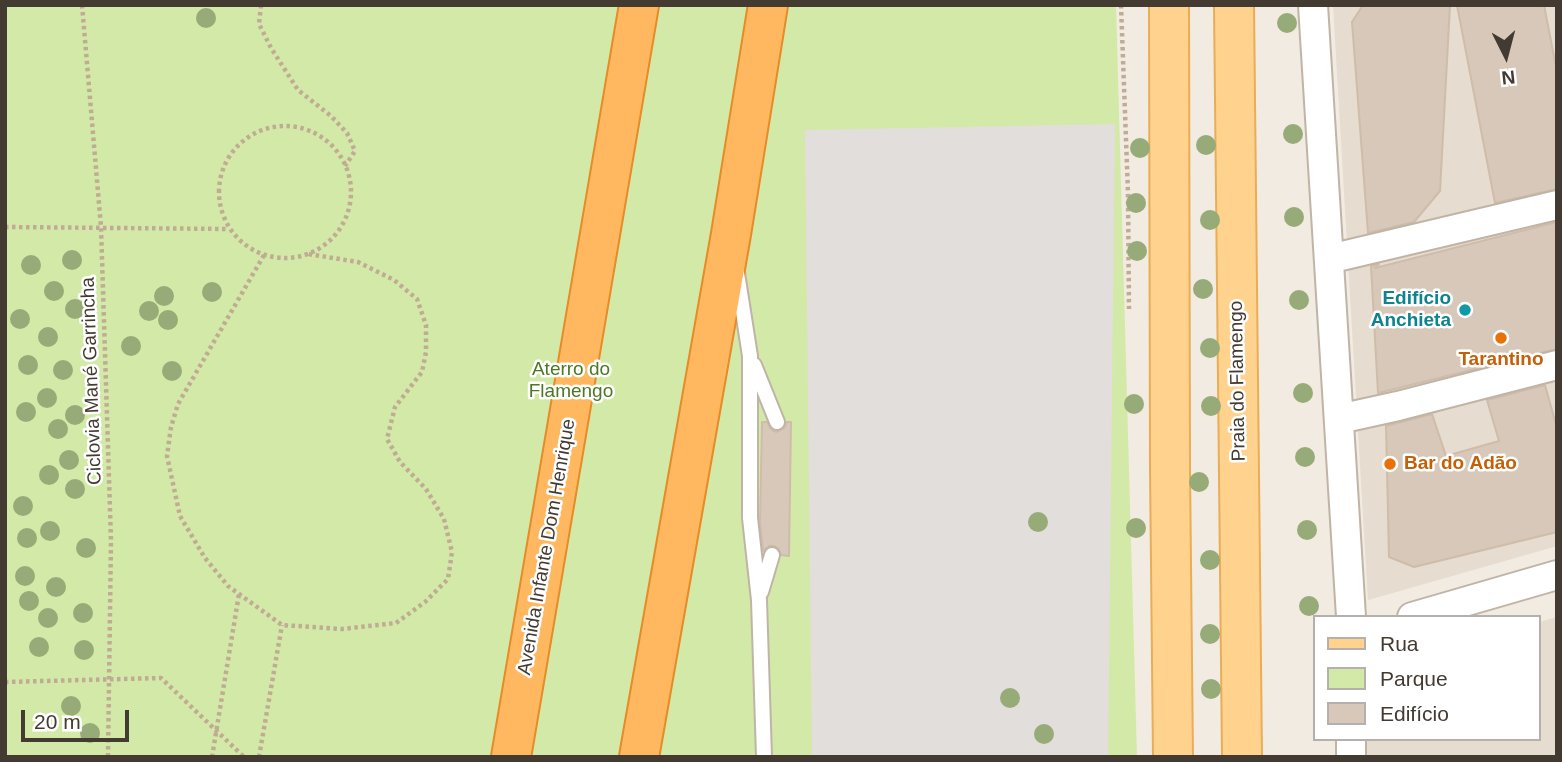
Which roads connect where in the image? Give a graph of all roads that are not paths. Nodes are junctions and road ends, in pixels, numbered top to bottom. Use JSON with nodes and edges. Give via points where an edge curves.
{"nodes":[{"id":1,"x":639,"y":5,"type":"edge"},
{"id":2,"x":768,"y":5,"type":"edge"},
{"id":3,"x":1169,"y":5,"type":"edge"},
{"id":4,"x":1234,"y":5,"type":"edge"},
{"id":5,"x":1313,"y":5,"type":"edge"},
{"id":6,"x":1557,"y":205,"type":"edge"},
{"id":7,"x":731,"y":234,"type":"junction"},
{"id":8,"x":1329,"y":260,"type":"junction"},
{"id":9,"x":750,"y":356,"type":"junction"},
{"id":10,"x":1557,"y":365,"type":"edge"},
{"id":11,"x":1339,"y":419,"type":"junction"},
{"id":12,"x":777,"y":422,"type":"dead end"},
{"id":13,"x":772,"y":555,"type":"dead end"},
{"id":14,"x":1557,"y":575,"type":"edge"},
{"id":15,"x":759,"y":600,"type":"junction"},
{"id":16,"x":1351,"y":615,"type":"edge"},
{"id":17,"x":1419,"y":615,"type":"edge"},
{"id":18,"x":511,"y":757,"type":"edge"},
{"id":19,"x":639,"y":757,"type":"edge"},
{"id":20,"x":764,"y":757,"type":"edge"},
{"id":21,"x":1173,"y":757,"type":"edge"},
{"id":22,"x":1242,"y":757,"type":"edge"}],
"edges":[{"from":1,"to":18,"type":"highway","name":"Avenida Infante Dom Henrique"},
{"from":2,"to":7,"type":"highway"},
{"from":3,"to":21,"type":"main road"},
{"from":4,"to":22,"type":"main road","name":"Praia do Flamengo"},
{"from":5,"to":8,"type":"street"},
{"from":6,"to":8,"type":"street"},
{"from":7,"to":9,"type":"lane"},
{"from":7,"to":19,"type":"highway"},
{"from":8,"to":11,"type":"street"},
{"from":9,"to":12,"type":"lane"},
{"from":9,"to":15,"type":"lane","via":[[750,518]]},
{"from":10,"to":11,"type":"street"},
{"from":11,"to":16,"type":"street"},
{"from":13,"to":15,"type":"lane"},
{"from":14,"to":17,"type":"street"},
{"from":15,"to":20,"type":"lane"}]}
